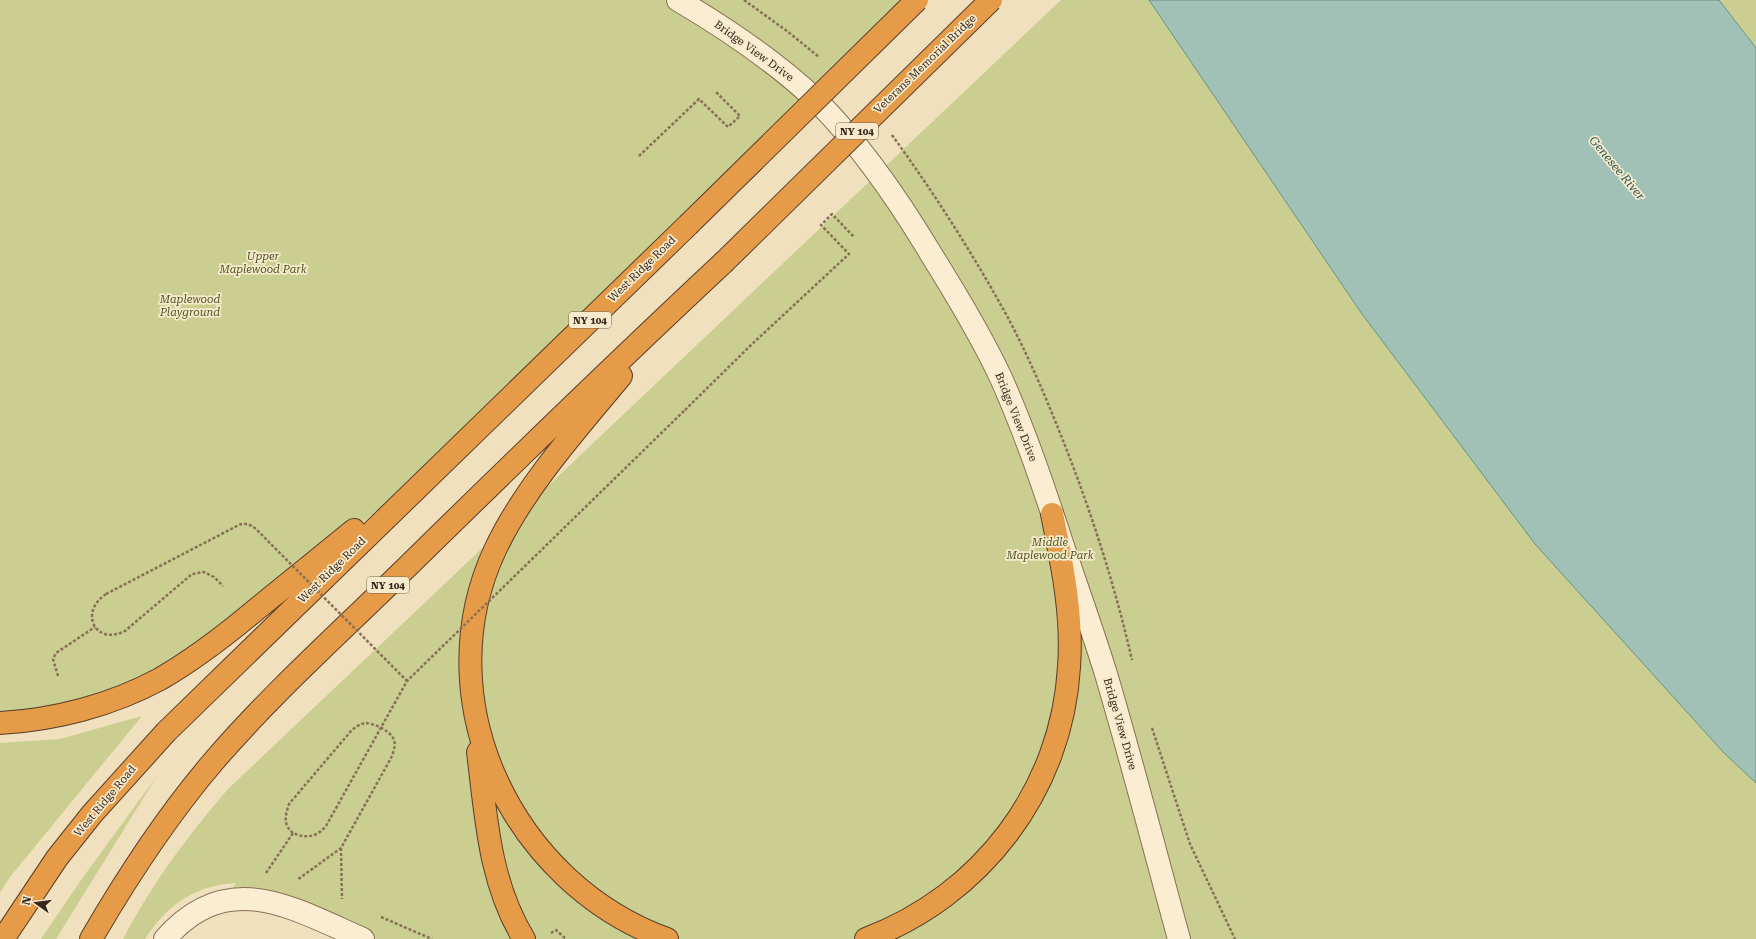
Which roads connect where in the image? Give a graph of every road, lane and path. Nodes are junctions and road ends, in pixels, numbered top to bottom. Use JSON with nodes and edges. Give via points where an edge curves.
{"nodes":[{"id":1,"x":678,"y":0,"type":"edge"},
{"id":2,"x":917,"y":0,"type":"edge"},
{"id":3,"x":991,"y":0,"type":"edge"},
{"id":4,"x":716,"y":92,"type":"dead end"},
{"id":5,"x":639,"y":156,"type":"dead end"},
{"id":6,"x":854,"y":237,"type":"dead end"},
{"id":7,"x":723,"y":263,"type":"junction"},
{"id":8,"x":492,"y":415,"type":"junction"},
{"id":9,"x":1052,"y":514,"type":"junction"},
{"id":10,"x":222,"y":586,"type":"dead end"},
{"id":11,"x":95,"y":627,"type":"junction"},
{"id":12,"x":58,"y":676,"type":"dead end"},
{"id":13,"x":407,"y":681,"type":"junction"},
{"id":14,"x":471,"y":691,"type":"junction"},
{"id":15,"x":0,"y":723,"type":"edge"},
{"id":16,"x":294,"y":833,"type":"junction"},
{"id":17,"x":341,"y":848,"type":"junction"},
{"id":18,"x":272,"y":864,"type":"dead end"},
{"id":19,"x":297,"y":880,"type":"dead end"},
{"id":20,"x":349,"y":902,"type":"dead end"},
{"id":21,"x":376,"y":915,"type":"dead end"},
{"id":22,"x":547,"y":936,"type":"dead end"},
{"id":23,"x":3,"y":939,"type":"edge"},
{"id":24,"x":91,"y":939,"type":"edge"},
{"id":25,"x":165,"y":939,"type":"edge"},
{"id":26,"x":363,"y":939,"type":"edge"},
{"id":27,"x":432,"y":939,"type":"edge"},
{"id":28,"x":524,"y":939,"type":"edge"},
{"id":29,"x":566,"y":939,"type":"edge"},
{"id":30,"x":667,"y":939,"type":"edge"},
{"id":31,"x":866,"y":939,"type":"edge"},
{"id":32,"x":1179,"y":939,"type":"edge"}],
"edges":[{"from":1,"to":9,"type":"street","name":"Bridge View Drive","via":[[751,47],[797,83],[833,119],[887,186],[919,233],[987,350],[1022,427]]},
{"from":2,"to":8,"type":"highway","name":"West Ridge Road","number":"NY 104","bridge":true},
{"from":3,"to":7,"type":"highway","name":"Veterans Memorial Bridge","number":"NY 104","bridge":true},
{"from":4,"to":5,"type":"path","via":[[740,116],[728,127],[699,99]]},
{"from":6,"to":13,"type":"path","bridge":true,"via":[[832,214],[821,225],[849,254],[750,346]]},
{"from":7,"to":14,"type":"highway","via":[[660,330],[589,415],[514,515],[494,551],[475,610],[470,659]]},
{"from":7,"to":24,"type":"highway","number":"NY 104","via":[[492,484],[252,720],[179,804],[114,899]]},
{"from":8,"to":15,"type":"highway","via":[[232,629],[176,670],[141,688],[93,706],[44,718]]},
{"from":8,"to":23,"type":"highway","name":"West Ridge Road","number":"NY 104","via":[[199,700],[129,772],[58,858]]},
{"from":9,"to":31,"type":"highway","via":[[1066,595],[1070,666],[1063,713],[1041,778],[1011,830],[977,870],[957,888],[918,915]]},
{"from":9,"to":32,"type":"street","name":"Bridge View Drive","via":[[1106,673]]},
{"from":10,"to":11,"type":"path","via":[[210,574],[198,572],[192,574],[125,631],[112,636],[100,632]]},
{"from":11,"to":12,"type":"path","via":[[56,653],[54,659]]},
{"from":11,"to":13,"type":"path","bridge":true,"via":[[92,609],[106,594],[237,526],[248,524],[256,529]]},
{"from":13,"to":16,"type":"path","bridge":true,"via":[[326,826],[311,836],[305,837]]},
{"from":14,"to":28,"type":"highway","via":[[490,850],[505,900]]},
{"from":14,"to":30,"type":"highway","via":[[483,740],[500,785],[515,814],[541,851],[561,873],[598,903],[638,927]]},
{"from":16,"to":17,"type":"path","via":[[285,818],[289,804],[351,731],[364,723],[370,724],[387,731],[392,736],[395,747]]},
{"from":16,"to":18,"type":"path"},
{"from":17,"to":19,"type":"path"},
{"from":17,"to":20,"type":"path","via":[[342,899]]},
{"from":21,"to":27,"type":"path"},
{"from":22,"to":29,"type":"path","via":[[556,930]]},
{"from":25,"to":26,"type":"street","via":[[193,913],[225,900],[247,898],[294,909]]}]}
